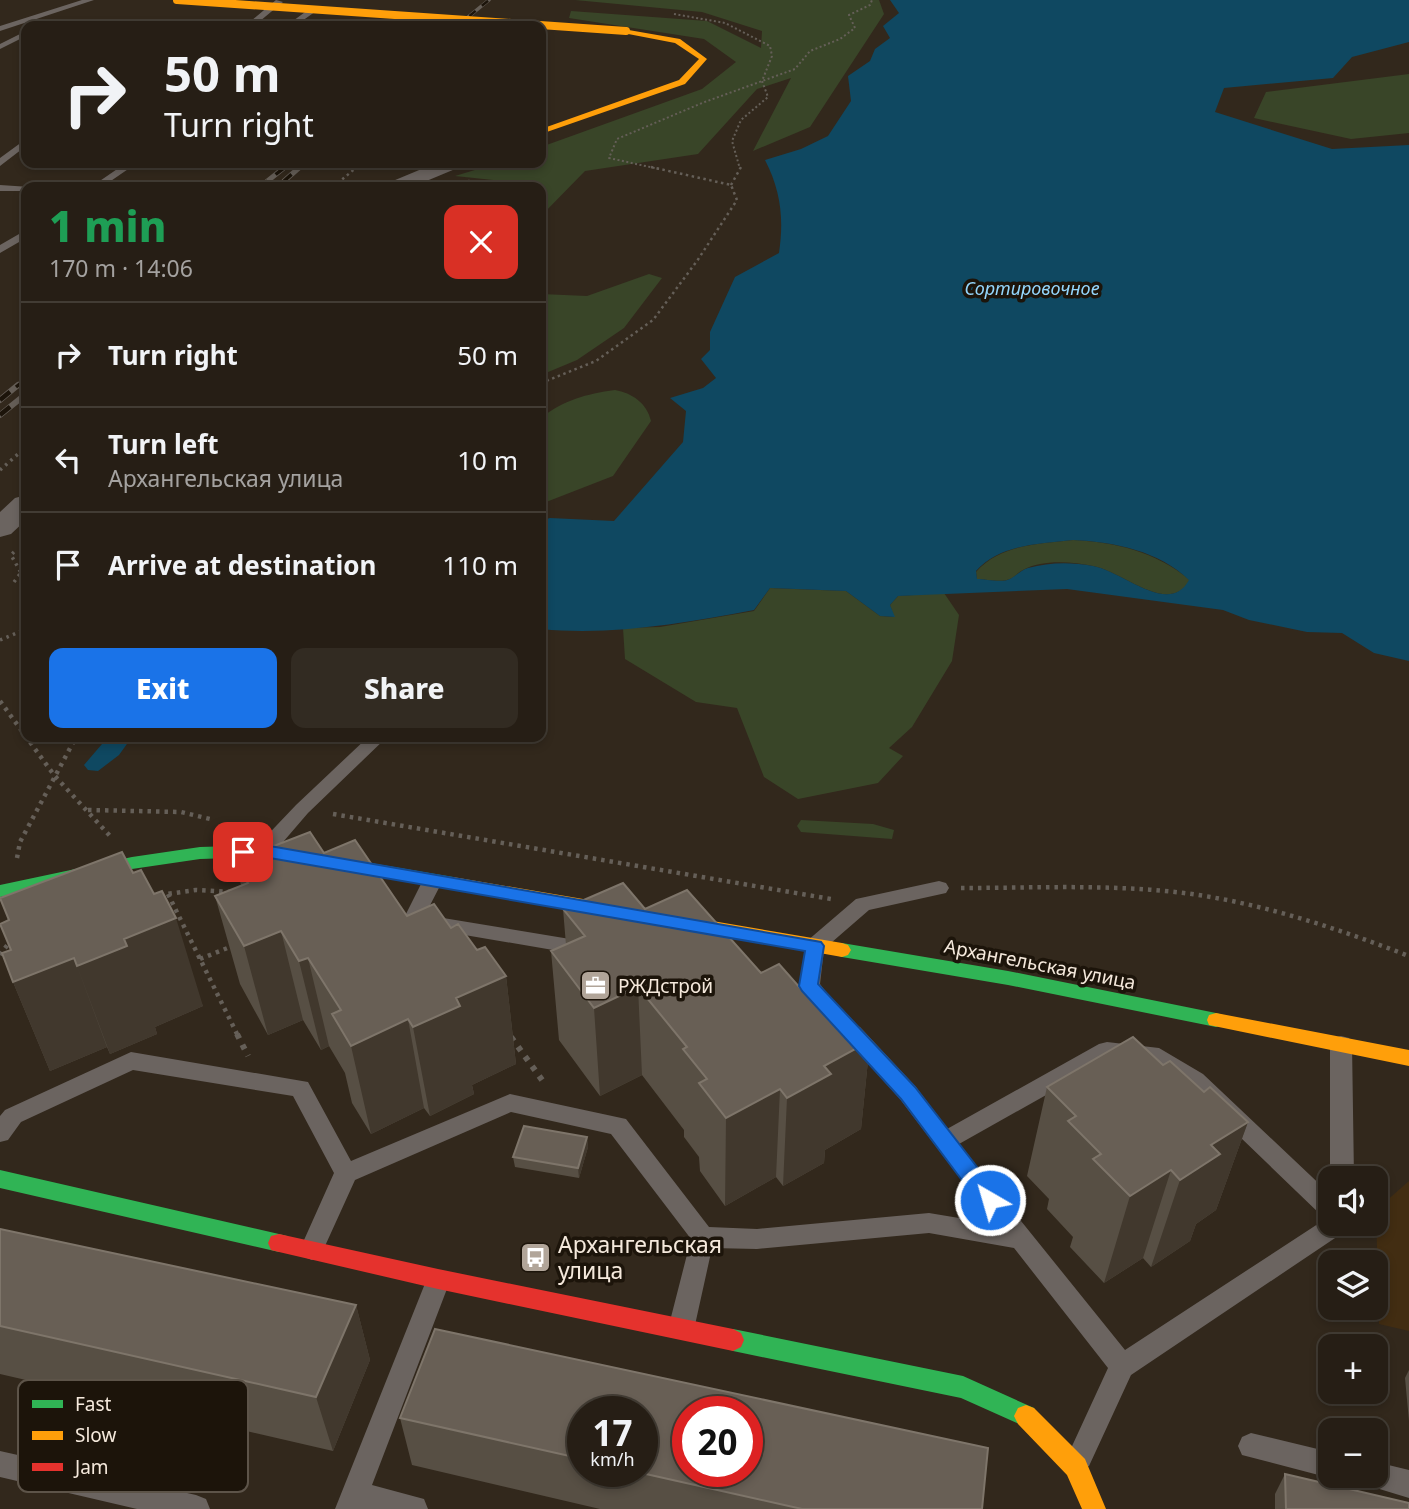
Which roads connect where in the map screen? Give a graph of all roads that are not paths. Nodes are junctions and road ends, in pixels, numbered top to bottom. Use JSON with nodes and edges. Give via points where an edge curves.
{"nodes":[{"id":1,"x":90,"y":0,"type":"edge"},
{"id":2,"x":177,"y":0,"type":"edge"},
{"id":3,"x":281,"y":0,"type":"edge"},
{"id":4,"x":77,"y":6,"type":"junction"},
{"id":5,"x":315,"y":9,"type":"junction"},
{"id":6,"x":27,"y":21,"type":"edge"},
{"id":7,"x":48,"y":21,"type":"edge"},
{"id":8,"x":255,"y":21,"type":"edge"},
{"id":9,"x":297,"y":21,"type":"edge"},
{"id":10,"x":485,"y":21,"type":"edge"},
{"id":11,"x":21,"y":23,"type":"edge"},
{"id":12,"x":546,"y":25,"type":"edge"},
{"id":13,"x":0,"y":29,"type":"edge"},
{"id":14,"x":21,"y":36,"type":"edge"},
{"id":15,"x":0,"y":45,"type":"edge"},
{"id":16,"x":546,"y":130,"type":"edge"},
{"id":17,"x":21,"y":146,"type":"edge"},
{"id":18,"x":0,"y":163,"type":"edge"},
{"id":19,"x":124,"y":168,"type":"edge"},
{"id":20,"x":456,"y":171,"type":"edge"},
{"id":21,"x":104,"y":182,"type":"edge"},
{"id":22,"x":414,"y":182,"type":"edge"},
{"id":23,"x":0,"y":188,"type":"edge"},
{"id":24,"x":21,"y":188,"type":"edge"},
{"id":25,"x":21,"y":236,"type":"edge"},
{"id":26,"x":0,"y":250,"type":"edge"},
{"id":27,"x":21,"y":513,"type":"edge"},
{"id":28,"x":5,"y":542,"type":"edge"},
{"id":29,"x":373,"y":742,"type":"edge"},
{"id":30,"x":264,"y":851,"type":"junction"},
{"id":31,"x":292,"y":856,"type":"junction"},
{"id":32,"x":279,"y":878,"type":"edge"},
{"id":33,"x":432,"y":882,"type":"junction"},
{"id":34,"x":939,"y":888,"type":"road end"},
{"id":35,"x":5,"y":889,"type":"edge"},
{"id":36,"x":814,"y":946,"type":"junction"},
{"id":37,"x":606,"y":952,"type":"edge"},
{"id":38,"x":1340,"y":1044,"type":"junction"},
{"id":39,"x":1409,"y":1058,"type":"edge"},
{"id":40,"x":0,"y":1133,"type":"edge"},
{"id":41,"x":944,"y":1142,"type":"junction"},
{"id":42,"x":1342,"y":1166,"type":"edge"},
{"id":43,"x":346,"y":1173,"type":"junction"},
{"id":44,"x":0,"y":1180,"type":"edge"},
{"id":45,"x":1318,"y":1198,"type":"edge"},
{"id":46,"x":1319,"y":1236,"type":"edge"},
{"id":47,"x":703,"y":1237,"type":"junction"},
{"id":48,"x":1021,"y":1239,"type":"junction"},
{"id":49,"x":311,"y":1250,"type":"junction"},
{"id":50,"x":439,"y":1279,"type":"junction"},
{"id":51,"x":681,"y":1329,"type":"junction"},
{"id":52,"x":1122,"y":1366,"type":"junction"},
{"id":53,"x":1251,"y":1446,"type":"dead end"},
{"id":54,"x":1318,"y":1462,"type":"edge"},
{"id":55,"x":0,"y":1464,"type":"edge"},
{"id":56,"x":1076,"y":1467,"type":"junction"},
{"id":57,"x":18,"y":1468,"type":"edge"},
{"id":58,"x":1388,"y":1479,"type":"edge"},
{"id":59,"x":1409,"y":1484,"type":"edge"},
{"id":60,"x":122,"y":1492,"type":"edge"},
{"id":61,"x":353,"y":1502,"type":"edge"},
{"id":62,"x":196,"y":1509,"type":"edge"},
{"id":63,"x":414,"y":1509,"type":"edge"},
{"id":64,"x":1094,"y":1509,"type":"edge"}],
"edges":[{"from":1,"to":4,"type":"lane"},
{"from":2,"to":5,"type":"street","bridge":true},
{"from":3,"to":8,"type":"lane"},
{"from":4,"to":6,"type":"lane"},
{"from":4,"to":7,"type":"lane"},
{"from":5,"to":9,"type":"lane"},
{"from":5,"to":10,"type":"street","bridge":true},
{"from":11,"to":13,"type":"lane"},
{"from":12,"to":16,"type":"street","bridge":true,"via":[[661,35],[692,47],[703,59],[682,82]]},
{"from":14,"to":15,"type":"lane"},
{"from":17,"to":18,"type":"lane"},
{"from":19,"to":21,"type":"lane"},
{"from":20,"to":22,"type":"street"},
{"from":23,"to":24,"type":"lane"},
{"from":25,"to":26,"type":"lane"},
{"from":27,"to":28,"type":"street"},
{"from":29,"to":30,"type":"lane"},
{"from":30,"to":31,"type":"street","name":"Архангельская улица"},
{"from":30,"to":35,"type":"street","name":"Архангельская улица","via":[[200,853]]},
{"from":31,"to":32,"type":"lane"},
{"from":31,"to":33,"type":"street","name":"Архангельская улица"},
{"from":33,"to":36,"type":"street","name":"Архангельская улица"},
{"from":33,"to":37,"type":"lane","via":[[406,919]]},
{"from":34,"to":36,"type":"lane","via":[[863,904]]},
{"from":36,"to":38,"type":"street","name":"Архангельская улица","via":[[1008,978]]},
{"from":36,"to":41,"type":"lane","via":[[802,985],[908,1093]]},
{"from":38,"to":39,"type":"street","name":"Архангельская улица"},
{"from":38,"to":42,"type":"lane"},
{"from":40,"to":43,"type":"lane","via":[[13,1116],[131,1061],[300,1088]]},
{"from":41,"to":45,"type":"lane","via":[[1107,1050],[1151,1054],[1195,1080]]},
{"from":41,"to":48,"type":"lane"},
{"from":43,"to":47,"type":"lane","via":[[510,1103],[618,1126]]},
{"from":43,"to":49,"type":"lane"},
{"from":44,"to":49,"type":"street"},
{"from":46,"to":52,"type":"lane"},
{"from":47,"to":48,"type":"lane","via":[[757,1239],[929,1223]]},
{"from":47,"to":51,"type":"lane"},
{"from":48,"to":52,"type":"lane"},
{"from":49,"to":50,"type":"street"},
{"from":50,"to":51,"type":"street"},
{"from":50,"to":61,"type":"lane"},
{"from":51,"to":56,"type":"street","via":[[963,1387],[1025,1415]]},
{"from":52,"to":56,"type":"lane"},
{"from":53,"to":54,"type":"lane"},
{"from":55,"to":57,"type":"lane"},
{"from":56,"to":64,"type":"street"},
{"from":58,"to":59,"type":"lane"},
{"from":60,"to":62,"type":"lane"},
{"from":61,"to":63,"type":"lane"}]}
